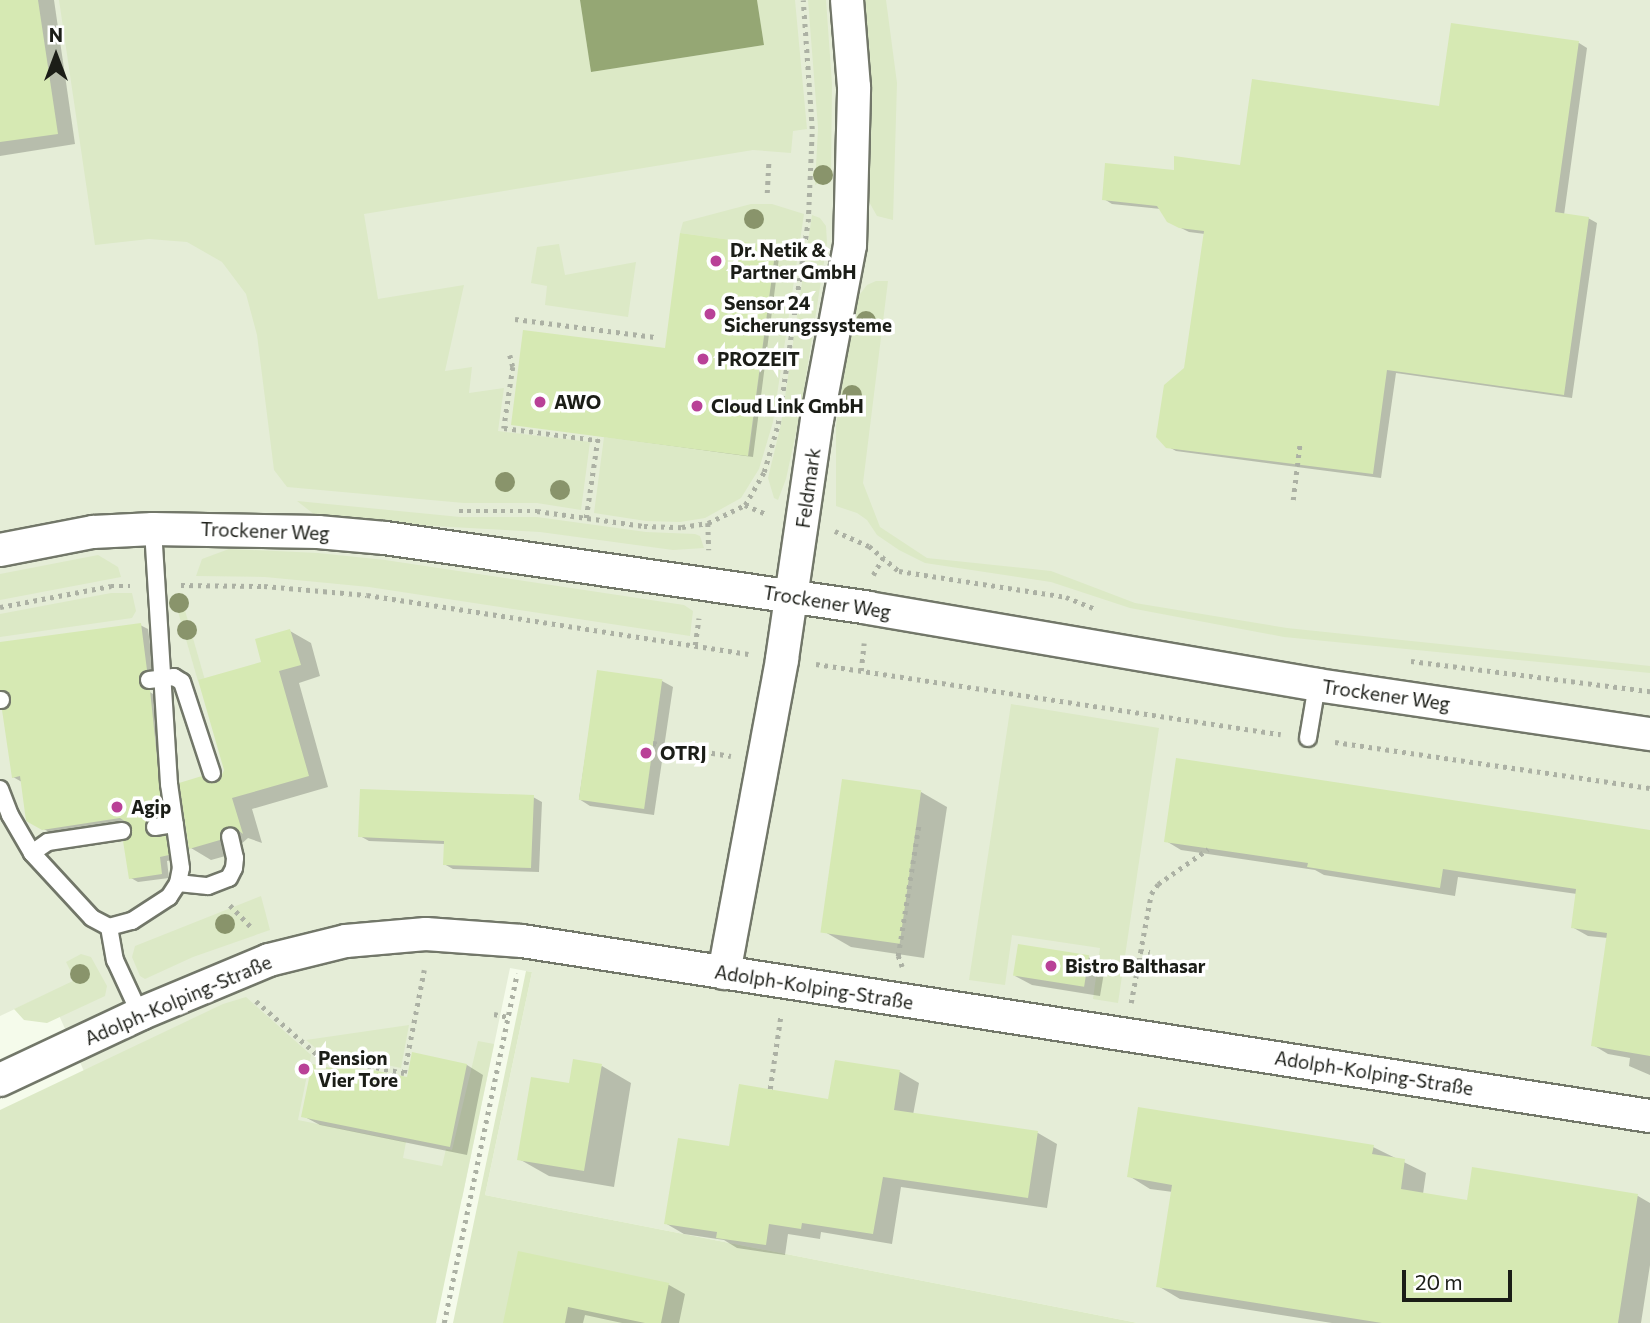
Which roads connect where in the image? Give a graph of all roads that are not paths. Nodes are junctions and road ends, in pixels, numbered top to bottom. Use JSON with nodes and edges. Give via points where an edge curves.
{"nodes":[{"id":1,"x":847,"y":0,"type":"edge"},
{"id":2,"x":153,"y":528,"type":"junction"},
{"id":3,"x":0,"y":550,"type":"edge"},
{"id":4,"x":792,"y":597,"type":"junction"},
{"id":5,"x":156,"y":679,"type":"junction"},
{"id":6,"x":1317,"y":685,"type":"junction"},
{"id":7,"x":1650,"y":734,"type":"edge"},
{"id":8,"x":1308,"y":738,"type":"road end"},
{"id":9,"x":212,"y":773,"type":"dead end"},
{"id":10,"x":0,"y":789,"type":"edge"},
{"id":11,"x":175,"y":824,"type":"junction"},
{"id":12,"x":155,"y":827,"type":"dead end"},
{"id":13,"x":122,"y":831,"type":"dead end"},
{"id":14,"x":230,"y":838,"type":"dead end"},
{"id":15,"x":32,"y":853,"type":"junction"},
{"id":16,"x":178,"y":883,"type":"junction"},
{"id":17,"x":109,"y":927,"type":"junction"},
{"id":18,"x":724,"y":973,"type":"junction"},
{"id":19,"x":140,"y":1014,"type":"junction"},
{"id":20,"x":0,"y":1080,"type":"edge"},
{"id":21,"x":1650,"y":1116,"type":"edge"}],
"edges":[{"from":1,"to":4,"type":"street","name":"Feldmark","via":[[854,87],[850,245],[817,420]]},
{"from":2,"to":3,"type":"street","name":"Trockener Weg","via":[[93,532]]},
{"from":2,"to":4,"type":"street","name":"Trockener Weg","via":[[385,538]]},
{"from":2,"to":5,"type":"lane"},
{"from":4,"to":6,"type":"street","name":"Trockener Weg"},
{"from":4,"to":18,"type":"street","name":"Feldmark"},
{"from":5,"to":9,"type":"lane","via":[[174,677],[182,682]]},
{"from":5,"to":11,"type":"lane"},
{"from":6,"to":7,"type":"street","name":"Trockener Weg"},
{"from":6,"to":8,"type":"lane"},
{"from":10,"to":15,"type":"lane","via":[[9,815]]},
{"from":11,"to":12,"type":"lane"},
{"from":11,"to":16,"type":"lane","via":[[181,868]]},
{"from":13,"to":15,"type":"lane","via":[[48,842]]},
{"from":14,"to":16,"type":"lane","via":[[234,858],[229,878],[208,886]]},
{"from":15,"to":17,"type":"lane","via":[[92,918]]},
{"from":16,"to":17,"type":"lane","via":[[169,897],[132,921]]},
{"from":17,"to":19,"type":"lane","via":[[115,960]]},
{"from":18,"to":19,"type":"street","name":"Adolph-Kolping-Straße","via":[[522,941],[426,934],[346,941],[237,971]]},
{"from":18,"to":21,"type":"street","name":"Adolph-Kolping-Straße"},
{"from":19,"to":20,"type":"street","name":"Adolph-Kolping-Straße"}]}
